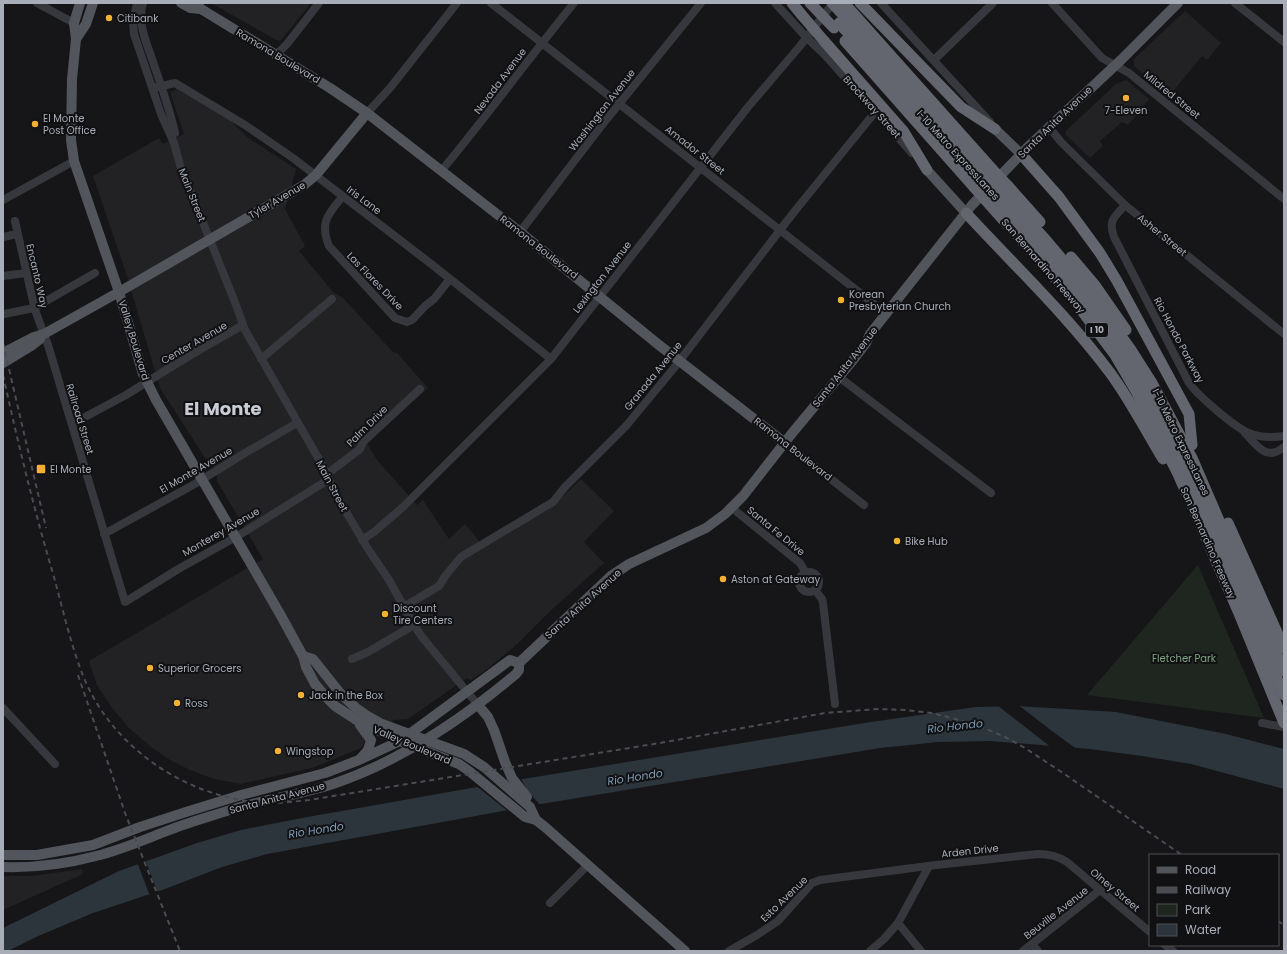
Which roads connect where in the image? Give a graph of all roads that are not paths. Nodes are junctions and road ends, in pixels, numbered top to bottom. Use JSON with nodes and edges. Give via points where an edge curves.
{"nodes":[{"id":1,"x":37,"y":3,"type":"edge"},
{"id":2,"x":80,"y":3,"type":"edge"},
{"id":3,"x":93,"y":3,"type":"edge"},
{"id":4,"x":137,"y":3,"type":"edge"},
{"id":5,"x":143,"y":3,"type":"edge"},
{"id":6,"x":181,"y":3,"type":"edge"},
{"id":7,"x":318,"y":3,"type":"edge"},
{"id":8,"x":457,"y":3,"type":"edge"},
{"id":9,"x":491,"y":3,"type":"edge"},
{"id":10,"x":574,"y":3,"type":"edge"},
{"id":11,"x":701,"y":3,"type":"edge"},
{"id":12,"x":775,"y":3,"type":"edge"},
{"id":13,"x":792,"y":3,"type":"edge"},
{"id":14,"x":810,"y":3,"type":"edge"},
{"id":15,"x":820,"y":3,"type":"edge"},
{"id":16,"x":832,"y":3,"type":"edge"},
{"id":17,"x":860,"y":3,"type":"edge"},
{"id":18,"x":881,"y":3,"type":"edge"},
{"id":19,"x":993,"y":3,"type":"edge"},
{"id":20,"x":1052,"y":3,"type":"edge"},
{"id":21,"x":1178,"y":3,"type":"edge"},
{"id":22,"x":1235,"y":3,"type":"edge"},
{"id":23,"x":198,"y":6,"type":"edge"},
{"id":24,"x":842,"y":16,"type":"edge"},
{"id":25,"x":74,"y":23,"type":"junction"},
{"id":26,"x":806,"y":37,"type":"junction"},
{"id":27,"x":76,"y":39,"type":"junction"},
{"id":28,"x":1284,"y":42,"type":"edge"},
{"id":29,"x":541,"y":43,"type":"junction"},
{"id":30,"x":276,"y":55,"type":"junction"},
{"id":31,"x":934,"y":60,"type":"junction"},
{"id":32,"x":1115,"y":65,"type":"junction"},
{"id":33,"x":157,"y":87,"type":"junction"},
{"id":34,"x":619,"y":104,"type":"junction"},
{"id":35,"x":876,"y":112,"type":"junction"},
{"id":36,"x":367,"y":113,"type":"junction"},
{"id":37,"x":1049,"y":127,"type":"junction"},
{"id":38,"x":995,"y":129,"type":"junction"},
{"id":39,"x":1020,"y":154,"type":"junction"},
{"id":40,"x":74,"y":161,"type":"junction"},
{"id":41,"x":700,"y":168,"type":"junction"},
{"id":42,"x":442,"y":170,"type":"junction"},
{"id":43,"x":927,"y":170,"type":"junction"},
{"id":44,"x":316,"y":175,"type":"junction"},
{"id":45,"x":983,"y":178,"type":"junction"},
{"id":46,"x":999,"y":195,"type":"junction"},
{"id":47,"x":343,"y":196,"type":"junction"},
{"id":48,"x":1284,"y":198,"type":"edge"},
{"id":49,"x":3,"y":200,"type":"edge"},
{"id":50,"x":1125,"y":205,"type":"junction"},
{"id":51,"x":966,"y":213,"type":"junction"},
{"id":52,"x":15,"y":221,"type":"dead end"},
{"id":53,"x":781,"y":230,"type":"junction"},
{"id":54,"x":520,"y":232,"type":"junction"},
{"id":55,"x":17,"y":234,"type":"junction"},
{"id":56,"x":3,"y":237,"type":"edge"},
{"id":57,"x":209,"y":240,"type":"junction"},
{"id":58,"x":26,"y":273,"type":"junction"},
{"id":59,"x":95,"y":273,"type":"dead end"},
{"id":60,"x":3,"y":276,"type":"edge"},
{"id":61,"x":450,"y":279,"type":"junction"},
{"id":62,"x":119,"y":292,"type":"junction"},
{"id":63,"x":601,"y":296,"type":"junction"},
{"id":64,"x":332,"y":299,"type":"dead end"},
{"id":65,"x":34,"y":308,"type":"junction"},
{"id":66,"x":4,"y":314,"type":"edge"},
{"id":67,"x":886,"y":315,"type":"junction"},
{"id":68,"x":242,"y":325,"type":"junction"},
{"id":69,"x":44,"y":334,"type":"junction"},
{"id":70,"x":1284,"y":334,"type":"edge"},
{"id":71,"x":3,"y":353,"type":"edge"},
{"id":72,"x":261,"y":359,"type":"junction"},
{"id":73,"x":551,"y":359,"type":"junction"},
{"id":74,"x":679,"y":360,"type":"junction"},
{"id":75,"x":3,"y":362,"type":"edge"},
{"id":76,"x":839,"y":377,"type":"junction"},
{"id":77,"x":146,"y":382,"type":"junction"},
{"id":78,"x":420,"y":389,"type":"dead end"},
{"id":79,"x":297,"y":423,"type":"junction"},
{"id":80,"x":72,"y":424,"type":"junction"},
{"id":81,"x":1243,"y":431,"type":"junction"},
{"id":82,"x":1284,"y":436,"type":"edge"},
{"id":83,"x":785,"y":443,"type":"junction"},
{"id":84,"x":1192,"y":445,"type":"junction"},
{"id":85,"x":1284,"y":447,"type":"edge"},
{"id":86,"x":1178,"y":474,"type":"junction"},
{"id":87,"x":327,"y":477,"type":"junction"},
{"id":88,"x":202,"y":479,"type":"junction"},
{"id":89,"x":991,"y":493,"type":"dead end"},
{"id":90,"x":864,"y":505,"type":"dead end"},
{"id":91,"x":732,"y":508,"type":"junction"},
{"id":92,"x":104,"y":534,"type":"junction"},
{"id":93,"x":236,"y":536,"type":"junction"},
{"id":94,"x":362,"y":540,"type":"junction"},
{"id":95,"x":806,"y":573,"type":"junction"},
{"id":96,"x":815,"y":590,"type":"junction"},
{"id":97,"x":125,"y":602,"type":"joint"},
{"id":98,"x":405,"y":606,"type":"junction"},
{"id":99,"x":414,"y":624,"type":"junction"},
{"id":100,"x":1284,"y":648,"type":"edge"},
{"id":101,"x":303,"y":656,"type":"junction"},
{"id":102,"x":352,"y":659,"type":"dead end"},
{"id":103,"x":519,"y":663,"type":"junction"},
{"id":104,"x":1262,"y":669,"type":"junction"},
{"id":105,"x":1284,"y":671,"type":"edge"},
{"id":106,"x":468,"y":693,"type":"junction"},
{"id":107,"x":1284,"y":696,"type":"edge"},
{"id":108,"x":836,"y":704,"type":"dead end"},
{"id":109,"x":478,"y":705,"type":"junction"},
{"id":110,"x":3,"y":708,"type":"edge"},
{"id":111,"x":358,"y":721,"type":"junction"},
{"id":112,"x":1283,"y":722,"type":"edge"},
{"id":113,"x":1262,"y":723,"type":"dead end"},
{"id":114,"x":411,"y":733,"type":"junction"},
{"id":115,"x":426,"y":739,"type":"junction"},
{"id":116,"x":400,"y":741,"type":"junction"},
{"id":117,"x":414,"y":747,"type":"junction"},
{"id":118,"x":359,"y":760,"type":"junction"},
{"id":119,"x":55,"y":764,"type":"dead end"},
{"id":120,"x":325,"y":773,"type":"junction"},
{"id":121,"x":312,"y":790,"type":"junction"},
{"id":122,"x":530,"y":807,"type":"junction"},
{"id":123,"x":536,"y":820,"type":"junction"},
{"id":124,"x":3,"y":854,"type":"edge"},
{"id":125,"x":1068,"y":862,"type":"joint"},
{"id":126,"x":588,"y":865,"type":"junction"},
{"id":127,"x":3,"y":866,"type":"edge"},
{"id":128,"x":929,"y":866,"type":"junction"},
{"id":129,"x":1100,"y":890,"type":"junction"},
{"id":130,"x":550,"y":903,"type":"dead end"},
{"id":131,"x":898,"y":923,"type":"junction"},
{"id":132,"x":1149,"y":931,"type":"edge"},
{"id":133,"x":1032,"y":944,"type":"junction"},
{"id":134,"x":685,"y":951,"type":"edge"},
{"id":135,"x":729,"y":951,"type":"edge"},
{"id":136,"x":870,"y":951,"type":"edge"},
{"id":137,"x":921,"y":951,"type":"edge"},
{"id":138,"x":1023,"y":951,"type":"edge"},
{"id":139,"x":1038,"y":951,"type":"edge"}],
"edges":[{"from":1,"to":25,"type":"street"},
{"from":2,"to":25,"type":"main road","name":"Valley Boulevard"},
{"from":3,"to":27,"type":"main road","name":"Valley Boulevard","via":[[86,24]]},
{"from":4,"to":33,"type":"street","name":"Main Street","via":[[133,29]]},
{"from":5,"to":33,"type":"street","name":"Main Street","via":[[140,19]]},
{"from":6,"to":23,"type":"main road","name":"Ramona Boulevard","via":[[190,8]]},
{"from":7,"to":30,"type":"street"},
{"from":8,"to":36,"type":"street","name":"Tyler Avenue"},
{"from":9,"to":29,"type":"street","name":"Amador Street"},
{"from":10,"to":29,"type":"street","name":"Nevada Avenue"},
{"from":11,"to":34,"type":"street","name":"Washington Avenue"},
{"from":12,"to":26,"type":"street","name":"Brockway Street"},
{"from":13,"to":43,"type":"highway","bridge":true,"via":[[904,132]]},
{"from":14,"to":24,"type":"highway","name":"San Bernardino Freeway","number":"I 10","bridge":true},
{"from":15,"to":24,"type":"highway"},
{"from":16,"to":24,"type":"highway","bridge":true},
{"from":16,"to":26,"type":"street","name":"Lexington Avenue"},
{"from":17,"to":38,"type":"highway","via":[[960,107]]},
{"from":18,"to":31,"type":"street"},
{"from":19,"to":31,"type":"street"},
{"from":20,"to":32,"type":"street","name":"Mildred Street","via":[[1102,58]]},
{"from":21,"to":32,"type":"main road","name":"Santa Anita Avenue"},
{"from":22,"to":28,"type":"street"},
{"from":23,"to":30,"type":"main road","name":"Ramona Boulevard"},
{"from":24,"to":45,"type":"highway","name":"San Bernardino Freeway","number":"I 10"},
{"from":24,"to":45,"type":"highway","name":"San Bernardino Freeway","number":"I 10"},
{"from":25,"to":27,"type":"main road","name":"Valley Boulevard"},
{"from":26,"to":35,"type":"street","name":"Brockway Street"},
{"from":26,"to":41,"type":"street","name":"Lexington Avenue"},
{"from":27,"to":40,"type":"main road","name":"Valley Boulevard","via":[[70,117]]},
{"from":29,"to":34,"type":"street","name":"Amador Street"},
{"from":29,"to":42,"type":"street","name":"Nevada Avenue"},
{"from":30,"to":36,"type":"main road","name":"Ramona Boulevard"},
{"from":31,"to":38,"type":"street"},
{"from":32,"to":37,"type":"main road","name":"Santa Anita Avenue"},
{"from":32,"to":48,"type":"street","name":"Mildred Street","via":[[1129,73]]},
{"from":33,"to":44,"type":"street","name":"Iris Lane","via":[[175,83],[245,125]]},
{"from":33,"to":57,"type":"street","name":"Main Street","via":[[174,130],[174,143],[180,165]]},
{"from":34,"to":41,"type":"street","name":"Amador Street"},
{"from":34,"to":54,"type":"street","name":"Washington Avenue"},
{"from":35,"to":43,"type":"street","name":"Brockway Street"},
{"from":35,"to":53,"type":"street","name":"Granada Avenue"},
{"from":36,"to":42,"type":"main road","name":"Ramona Boulevard"},
{"from":36,"to":44,"type":"main road","name":"Tyler Avenue"},
{"from":37,"to":39,"type":"main road","name":"Santa Anita Avenue"},
{"from":37,"to":50,"type":"street","name":"Asher Street"},
{"from":38,"to":39,"type":"main road"},
{"from":39,"to":51,"type":"main road","name":"Santa Anita Avenue"},
{"from":39,"to":84,"type":"highway","via":[[1059,197],[1100,252],[1189,414]]},
{"from":40,"to":49,"type":"street"},
{"from":40,"to":62,"type":"main road","name":"Valley Boulevard"},
{"from":41,"to":53,"type":"street","name":"Amador Street"},
{"from":41,"to":63,"type":"street","name":"Lexington Avenue"},
{"from":42,"to":54,"type":"main road","name":"Ramona Boulevard"},
{"from":43,"to":51,"type":"main road","name":"Brockway Street"},
{"from":44,"to":47,"type":"street","name":"Iris Lane"},
{"from":44,"to":57,"type":"main road","name":"Tyler Avenue","via":[[304,185]]},
{"from":45,"to":46,"type":"highway","name":"San Bernardino Freeway","number":"I 10","bridge":true},
{"from":45,"to":46,"type":"highway","name":"San Bernardino Freeway","number":"I 10","bridge":true},
{"from":46,"to":84,"type":"highway","name":"San Bernardino Freeway","number":"I 10","via":[[1094,284],[1158,378]]},
{"from":46,"to":86,"type":"highway","name":"San Bernardino Freeway","number":"I 10","via":[[1115,355]]},
{"from":46,"to":105,"type":"highway","name":"I-10 Metro ExpressLanes","via":[[1046,239],[1089,291],[1152,383],[1192,458]]},
{"from":46,"to":107,"type":"highway","name":"I-10 Metro ExpressLanes","via":[[1093,310],[1156,407],[1189,473]]},
{"from":47,"to":61,"type":"street","name":"Iris Lane"},
{"from":47,"to":61,"type":"street","name":"Las Flores Drive","via":[[328,214],[325,237],[329,246],[395,318],[407,322],[412,320]]},
{"from":50,"to":70,"type":"street","name":"Asher Street"},
{"from":50,"to":81,"type":"street","name":"Rio Hondo Parkway","via":[[1111,222],[1111,228],[1177,362],[1196,393]]},
{"from":51,"to":67,"type":"main road","name":"Santa Anita Avenue"},
{"from":51,"to":86,"type":"highway","via":[[1058,310],[1111,374],[1163,460]]},
{"from":52,"to":55,"type":"street","name":"Encanto Way"},
{"from":53,"to":67,"type":"street","name":"Amador Street"},
{"from":53,"to":74,"type":"street","name":"Granada Avenue"},
{"from":54,"to":63,"type":"main road","name":"Ramona Boulevard"},
{"from":55,"to":56,"type":"street"},
{"from":55,"to":58,"type":"street","name":"Encanto Way"},
{"from":57,"to":62,"type":"main road","name":"Tyler Avenue"},
{"from":57,"to":68,"type":"street","name":"Main Street"},
{"from":58,"to":60,"type":"street"},
{"from":58,"to":65,"type":"street","name":"Encanto Way"},
{"from":59,"to":65,"type":"street"},
{"from":61,"to":73,"type":"street","name":"Iris Lane"},
{"from":62,"to":69,"type":"main road","name":"Tyler Avenue"},
{"from":62,"to":77,"type":"main road","name":"Valley Boulevard"},
{"from":63,"to":73,"type":"street","name":"Lexington Avenue"},
{"from":63,"to":74,"type":"main road","name":"Ramona Boulevard"},
{"from":64,"to":72,"type":"street"},
{"from":65,"to":66,"type":"street"},
{"from":65,"to":69,"type":"street","name":"Encanto Way"},
{"from":67,"to":76,"type":"main road","name":"Santa Anita Avenue"},
{"from":68,"to":72,"type":"street","name":"Main Street"},
{"from":68,"to":77,"type":"street","name":"Center Avenue"},
{"from":69,"to":71,"type":"main road","name":"Tyler Avenue"},
{"from":69,"to":75,"type":"main road","name":"Tyler Avenue","via":[[31,346]]},
{"from":69,"to":80,"type":"street","name":"Railroad Street"},
{"from":72,"to":79,"type":"street","name":"Main Street"},
{"from":73,"to":94,"type":"street","name":"Lexington Avenue","via":[[398,512]]},
{"from":74,"to":83,"type":"main road","name":"Ramona Boulevard"},
{"from":74,"to":98,"type":"street","name":"Granada Avenue","via":[[626,426],[553,502],[461,557],[440,586]]},
{"from":76,"to":83,"type":"main road","name":"Santa Anita Avenue"},
{"from":76,"to":89,"type":"street"},
{"from":77,"to":80,"type":"street","name":"Center Avenue"},
{"from":77,"to":88,"type":"main road","name":"Valley Boulevard"},
{"from":78,"to":87,"type":"street","name":"Palm Drive","via":[[363,442],[360,449]]},
{"from":79,"to":87,"type":"street","name":"Main Street"},
{"from":79,"to":88,"type":"street","name":"El Monte Avenue"},
{"from":80,"to":92,"type":"street","name":"Railroad Street"},
{"from":81,"to":82,"type":"street","name":"Rio Hondo Parkway","via":[[1268,438]]},
{"from":81,"to":85,"type":"street","via":[[1265,453],[1272,453]]},
{"from":83,"to":90,"type":"street","name":"Ramona Boulevard"},
{"from":83,"to":91,"type":"main road","name":"Santa Anita Avenue"},
{"from":84,"to":100,"type":"highway","name":"San Bernardino Freeway","number":"I 10"},
{"from":86,"to":104,"type":"highway","name":"San Bernardino Freeway","number":"I 10"},
{"from":87,"to":93,"type":"street","name":"Monterey Avenue"},
{"from":87,"to":94,"type":"street","name":"Main Street"},
{"from":88,"to":92,"type":"street","name":"El Monte Avenue"},
{"from":88,"to":93,"type":"main road","name":"Valley Boulevard"},
{"from":91,"to":95,"type":"street","name":"Santa Fe Drive","via":[[800,563]]},
{"from":91,"to":103,"type":"main road","name":"Santa Anita Avenue","via":[[706,528],[629,564],[612,576]]},
{"from":92,"to":97,"type":"street","name":"Railroad Street"},
{"from":93,"to":97,"type":"street","name":"Monterey Avenue"},
{"from":93,"to":101,"type":"main road","name":"Valley Boulevard"},
{"from":94,"to":98,"type":"street","name":"Main Street"},
{"from":95,"to":96,"type":"street","via":[[812,572],[818,579]]},
{"from":95,"to":96,"type":"street","via":[[799,579],[800,585],[806,592]]},
{"from":96,"to":108,"type":"street","via":[[823,603]]},
{"from":98,"to":99,"type":"street","name":"Main Street"},
{"from":99,"to":102,"type":"street"},
{"from":99,"to":106,"type":"street","name":"Main Street","via":[[422,638]]},
{"from":101,"to":111,"type":"main road","name":"Valley Boulevard","via":[[315,684],[325,696]]},
{"from":101,"to":114,"type":"main road","name":"Valley Boulevard","via":[[313,659],[340,693],[356,708],[382,724]]},
{"from":103,"to":106,"type":"main road","name":"Santa Anita Avenue","via":[[510,660]]},
{"from":103,"to":109,"type":"main road","name":"Santa Anita Avenue","via":[[516,674]]},
{"from":104,"to":107,"type":"highway"},
{"from":104,"to":112,"type":"highway","name":"San Bernardino Freeway","number":"I 10"},
{"from":106,"to":109,"type":"street","name":"Main Street"},
{"from":106,"to":114,"type":"main road","name":"Santa Anita Avenue"},
{"from":109,"to":115,"type":"main road","name":"Santa Anita Avenue"},
{"from":109,"to":122,"type":"main road","name":"Main Street","via":[[488,718],[512,778],[529,800]]},
{"from":110,"to":119,"type":"street"},
{"from":111,"to":116,"type":"main road","name":"Valley Boulevard"},
{"from":111,"to":118,"type":"main road","via":[[371,740],[368,750]]},
{"from":112,"to":113,"type":"street"},
{"from":114,"to":115,"type":"main road","name":"Valley Boulevard"},
{"from":114,"to":116,"type":"main road","name":"Santa Anita Avenue"},
{"from":115,"to":117,"type":"main road","name":"Santa Anita Avenue"},
{"from":115,"to":122,"type":"main road","name":"Valley Boulevard","via":[[464,754],[484,767]]},
{"from":116,"to":117,"type":"main road","name":"Valley Boulevard"},
{"from":116,"to":118,"type":"main road","name":"Santa Anita Avenue"},
{"from":117,"to":121,"type":"main road","name":"Santa Anita Avenue","via":[[361,773]]},
{"from":117,"to":123,"type":"main road","name":"Valley Boulevard","via":[[459,764],[525,817]]},
{"from":118,"to":120,"type":"main road","name":"Santa Anita Avenue"},
{"from":120,"to":121,"type":"main road","via":[[324,780]]},
{"from":120,"to":124,"type":"main road","name":"Santa Anita Avenue","via":[[234,797],[93,845],[37,855]]},
{"from":121,"to":127,"type":"main road","name":"Santa Anita Avenue","via":[[192,822],[97,856],[38,866]]},
{"from":122,"to":123,"type":"main road","name":"Valley Boulevard"},
{"from":123,"to":126,"type":"main road","name":"Valley Boulevard"},
{"from":125,"to":128,"type":"street","name":"Arden Drive","via":[[1058,856],[1038,854]]},
{"from":125,"to":129,"type":"street","name":"Olney Street"},
{"from":126,"to":130,"type":"street"},
{"from":126,"to":134,"type":"main road","name":"Valley Boulevard"},
{"from":128,"to":131,"type":"street","name":"Arden Drive"},
{"from":128,"to":135,"type":"street","name":"Esto Avenue","via":[[812,883],[778,921]]},
{"from":129,"to":132,"type":"street","name":"Olney Street"},
{"from":129,"to":133,"type":"street","name":"Beuville Avenue"},
{"from":131,"to":136,"type":"street","name":"Arden Drive"},
{"from":131,"to":137,"type":"street"},
{"from":133,"to":138,"type":"street","name":"Beuville Avenue"},
{"from":133,"to":139,"type":"street"}]}
